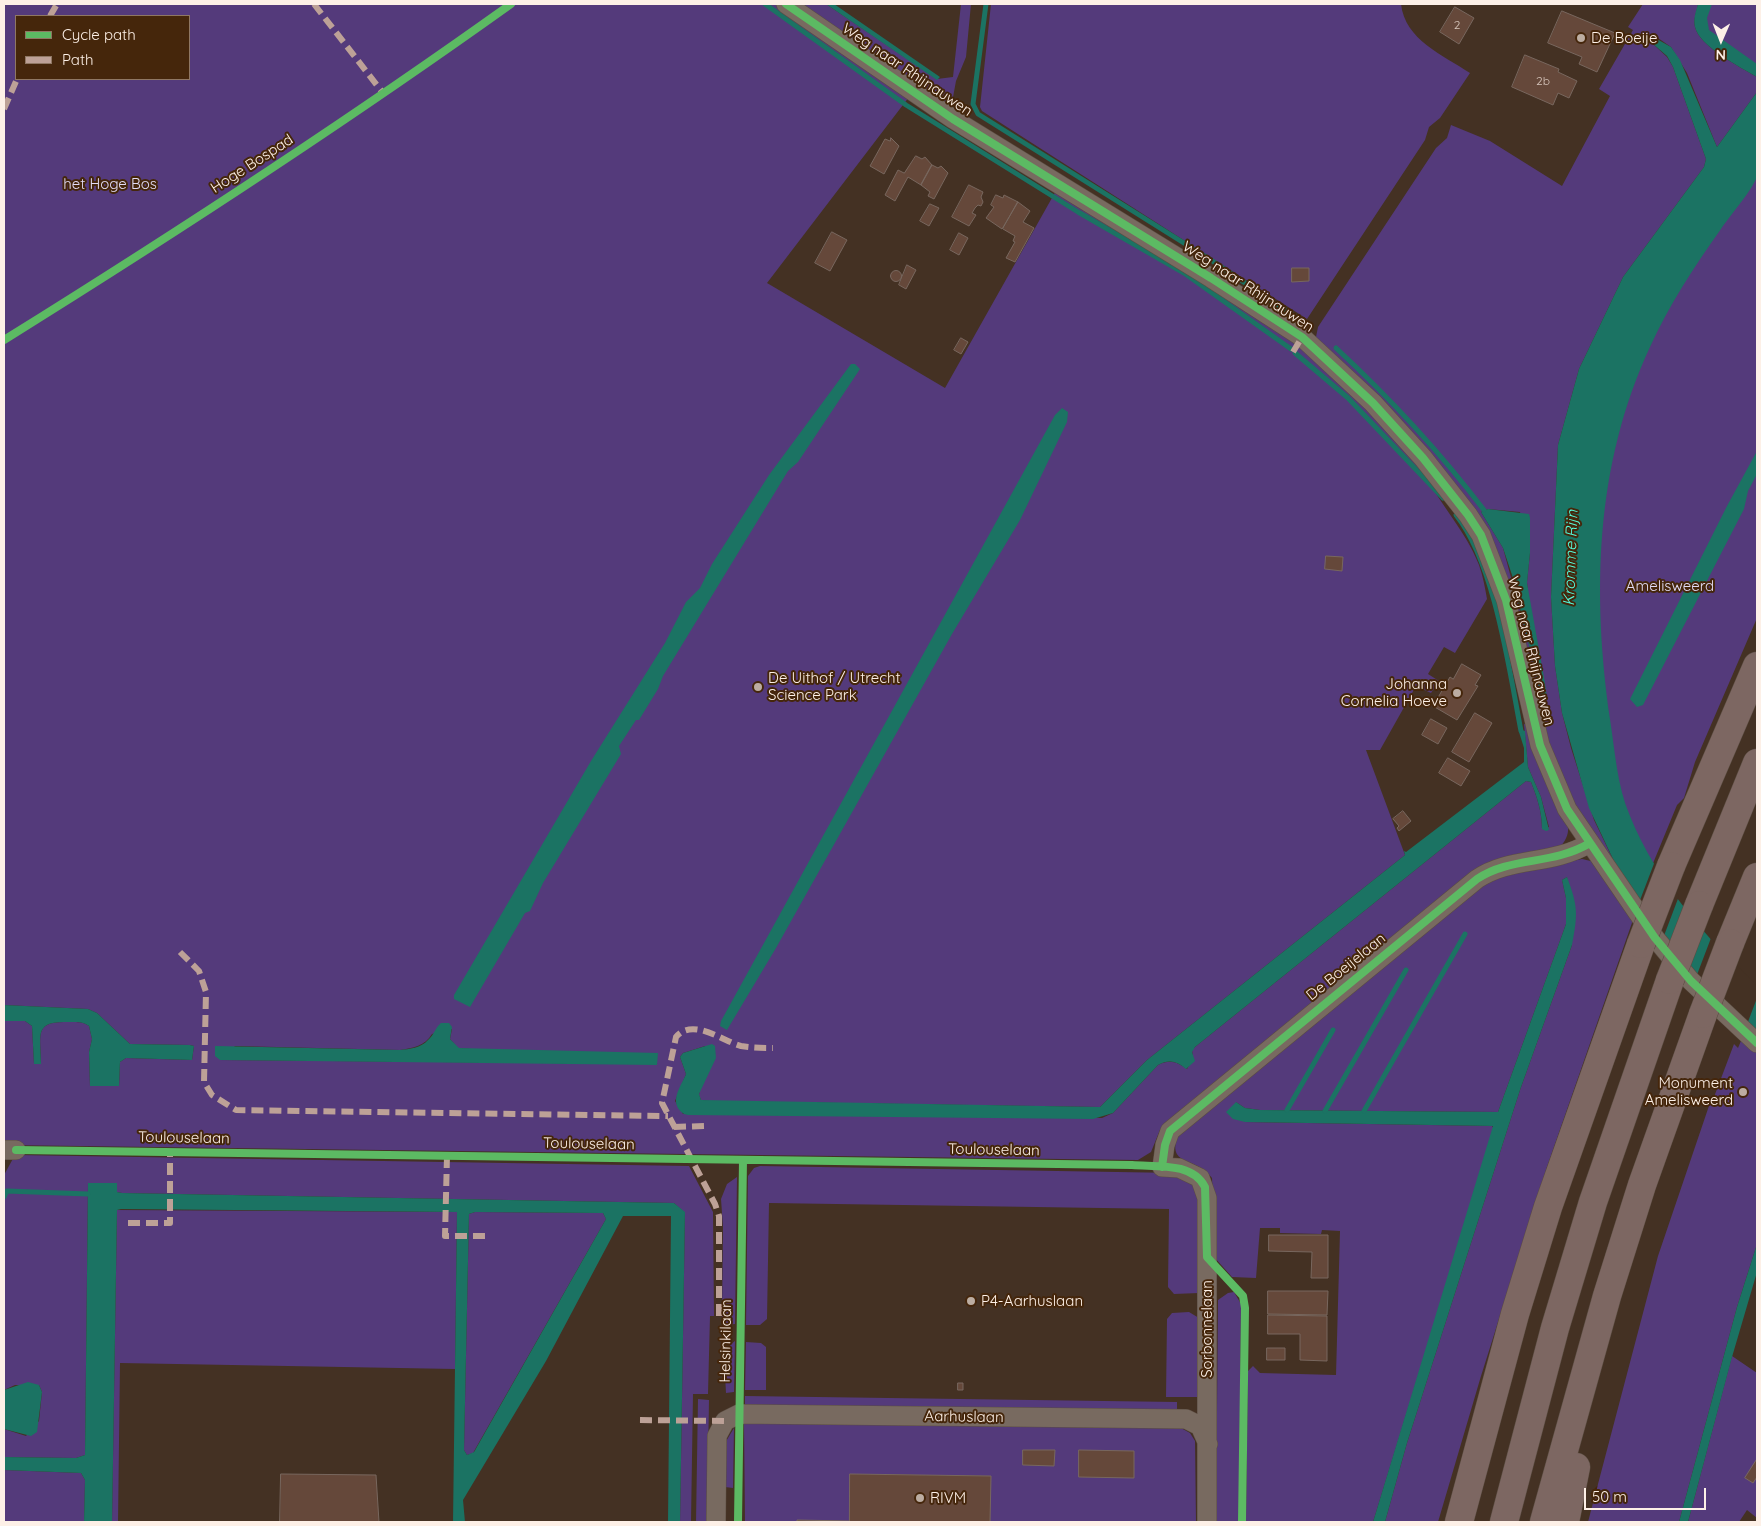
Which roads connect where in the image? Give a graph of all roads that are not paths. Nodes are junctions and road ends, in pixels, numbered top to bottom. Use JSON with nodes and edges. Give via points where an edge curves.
{"nodes":[{"id":1,"x":786,"y":4,"type":"edge"},
{"id":2,"x":1757,"y":666,"type":"edge"},
{"id":3,"x":1757,"y":763,"type":"edge"},
{"id":4,"x":1590,"y":843,"type":"junction"},
{"id":5,"x":1757,"y":877,"type":"edge"},
{"id":6,"x":1757,"y":1043,"type":"edge"},
{"id":7,"x":1162,"y":1167,"type":"joint"},
{"id":8,"x":1607,"y":1296,"type":"junction"},
{"id":9,"x":1208,"y":1445,"type":"junction"},
{"id":10,"x":716,"y":1522,"type":"edge"},
{"id":11,"x":1207,"y":1522,"type":"edge"},
{"id":12,"x":1459,"y":1522,"type":"edge"},
{"id":13,"x":1504,"y":1522,"type":"edge"},
{"id":14,"x":1544,"y":1522,"type":"edge"},
{"id":15,"x":1565,"y":1522,"type":"edge"}],
"edges":[{"from":1,"to":4,"type":"street","name":"Weg naar Rhijnauwen","via":[[953,119],[1302,337],[1374,403],[1423,458],[1481,535],[1506,600],[1540,745],[1566,809]]},
{"from":2,"to":12,"type":"highway","bridge":true,"via":[[1641,944],[1548,1206]]},
{"from":3,"to":13,"type":"highway","bridge":true,"via":[[1670,980],[1593,1202],[1555,1328]]},
{"from":4,"to":6,"type":"street","name":"Weg naar Rhijnauwen","via":[[1638,914],[1691,981]]},
{"from":4,"to":7,"type":"street","name":"De Boeijelaan","via":[[1560,857],[1490,870],[1477,879],[1170,1131]]},
{"from":5,"to":8,"type":"highway","bridge":true,"via":[[1703,1014]]},
{"from":7,"to":9,"type":"street","name":"Sorbonnelaan","via":[[1179,1168],[1200,1178],[1207,1198]]},
{"from":8,"to":14,"type":"highway"},
{"from":8,"to":15,"type":"highway"},
{"from":9,"to":10,"type":"street","name":"Aarhuslaan","via":[[1200,1426],[1186,1419],[739,1414],[725,1421],[717,1436]]},
{"from":9,"to":11,"type":"street","name":"Sorbonnelaan"}]}
